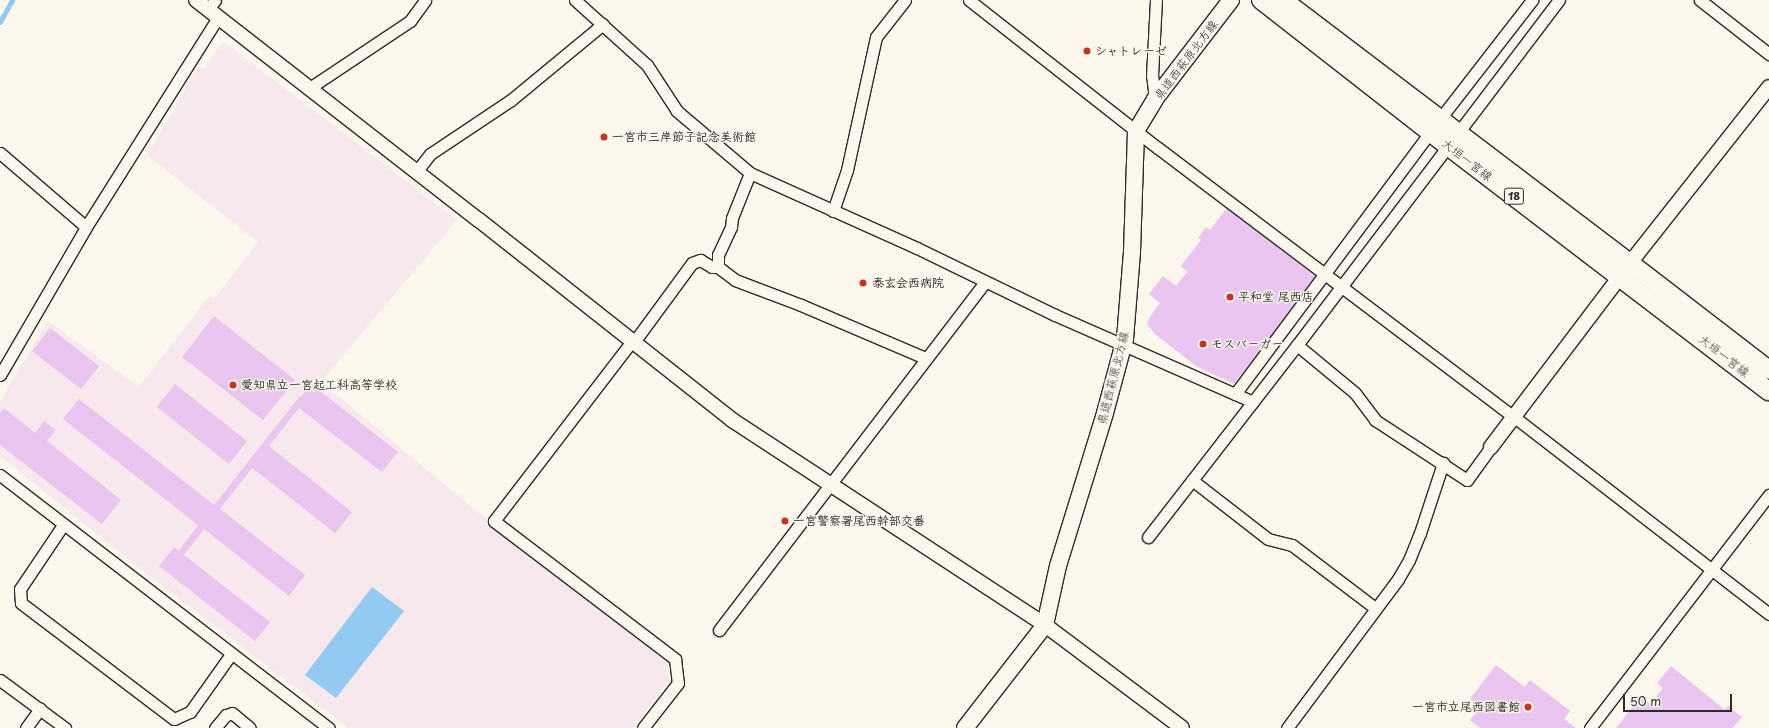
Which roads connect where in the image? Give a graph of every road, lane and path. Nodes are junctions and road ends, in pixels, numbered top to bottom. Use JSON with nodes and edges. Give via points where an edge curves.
{"nodes":[{"id":1,"x":196,"y":0,"type":"edge"},
{"id":2,"x":425,"y":0,"type":"edge"},
{"id":3,"x":575,"y":0,"type":"edge"},
{"id":4,"x":905,"y":0,"type":"edge"},
{"id":5,"x":969,"y":0,"type":"edge"},
{"id":6,"x":1156,"y":0,"type":"edge"},
{"id":7,"x":1231,"y":0,"type":"edge"},
{"id":8,"x":1261,"y":0,"type":"edge"},
{"id":9,"x":1283,"y":0,"type":"edge"},
{"id":10,"x":1532,"y":0,"type":"edge"},
{"id":11,"x":1559,"y":0,"type":"edge"},
{"id":12,"x":1700,"y":0,"type":"edge"},
{"id":13,"x":213,"y":9,"type":"edge"},
{"id":14,"x":603,"y":24,"type":"junction"},
{"id":15,"x":1769,"y":54,"type":"edge"},
{"id":16,"x":1769,"y":87,"type":"edge"},
{"id":17,"x":308,"y":89,"type":"junction"},
{"id":18,"x":1156,"y":99,"type":"junction"},
{"id":19,"x":1435,"y":126,"type":"junction"},
{"id":20,"x":1136,"y":132,"type":"junction"},
{"id":21,"x":1452,"y":140,"type":"junction"},
{"id":22,"x":0,"y":153,"type":"edge"},
{"id":23,"x":416,"y":172,"type":"junction"},
{"id":24,"x":750,"y":173,"type":"junction"},
{"id":25,"x":833,"y":211,"type":"junction"},
{"id":26,"x":86,"y":227,"type":"junction"},
{"id":27,"x":718,"y":267,"type":"junction"},
{"id":28,"x":1625,"y":269,"type":"junction"},
{"id":29,"x":1324,"y":275,"type":"junction"},
{"id":30,"x":985,"y":282,"type":"junction"},
{"id":31,"x":1341,"y":288,"type":"junction"},
{"id":32,"x":633,"y":341,"type":"junction"},
{"id":33,"x":1124,"y":345,"type":"junction"},
{"id":34,"x":1297,"y":345,"type":"junction"},
{"id":35,"x":925,"y":358,"type":"junction"},
{"id":36,"x":1769,"y":370,"type":"edge"},
{"id":37,"x":0,"y":375,"type":"edge"},
{"id":38,"x":1769,"y":391,"type":"edge"},
{"id":39,"x":1235,"y":394,"type":"junction"},
{"id":40,"x":1253,"y":402,"type":"junction"},
{"id":41,"x":1512,"y":416,"type":"junction"},
{"id":42,"x":1491,"y":447,"type":"joint"},
{"id":43,"x":1443,"y":463,"type":"junction"},
{"id":44,"x":0,"y":475,"type":"edge"},
{"id":45,"x":1192,"y":480,"type":"junction"},
{"id":46,"x":830,"y":485,"type":"junction"},
{"id":47,"x":1769,"y":495,"type":"edge"},
{"id":48,"x":63,"y":524,"type":"junction"},
{"id":49,"x":1148,"y":537,"type":"dead end"},
{"id":50,"x":1712,"y":570,"type":"junction"},
{"id":51,"x":1375,"y":608,"type":"junction"},
{"id":52,"x":1769,"y":614,"type":"edge"},
{"id":53,"x":1045,"y":625,"type":"junction"},
{"id":54,"x":719,"y":630,"type":"dead end"},
{"id":55,"x":231,"y":654,"type":"junction"},
{"id":56,"x":0,"y":680,"type":"edge"},
{"id":57,"x":40,"y":708,"type":"junction"},
{"id":58,"x":26,"y":728,"type":"edge"},
{"id":59,"x":65,"y":728,"type":"edge"},
{"id":60,"x":215,"y":728,"type":"edge"},
{"id":61,"x":250,"y":728,"type":"edge"},
{"id":62,"x":329,"y":728,"type":"edge"},
{"id":63,"x":643,"y":728,"type":"edge"},
{"id":64,"x":965,"y":728,"type":"edge"},
{"id":65,"x":1182,"y":728,"type":"edge"},
{"id":66,"x":1287,"y":728,"type":"edge"},
{"id":67,"x":1590,"y":728,"type":"edge"}],
"edges":[{"from":1,"to":13,"type":"street"},
{"from":2,"to":17,"type":"street","via":[[410,21]]},
{"from":3,"to":14,"type":"street"},
{"from":4,"to":25,"type":"street","via":[[876,37],[848,170]]},
{"from":5,"to":20,"type":"street"},
{"from":6,"to":18,"type":"street","via":[[1152,76]]},
{"from":7,"to":18,"type":"main road","name":"県道西萩原北方線"},
{"from":8,"to":19,"type":"main road","name":"大垣一宮線","number":"18"},
{"from":9,"to":19,"type":"main road","name":"大垣一宮線","number":"18"},
{"from":10,"to":19,"type":"street"},
{"from":11,"to":21,"type":"street"},
{"from":12,"to":15,"type":"street"},
{"from":13,"to":17,"type":"street"},
{"from":13,"to":26,"type":"street"},
{"from":14,"to":23,"type":"street","via":[[511,100],[430,154]]},
{"from":14,"to":24,"type":"street","via":[[647,65],[677,111]]},
{"from":16,"to":28,"type":"street"},
{"from":17,"to":23,"type":"street"},
{"from":18,"to":20,"type":"main road","name":"県道西萩原北方線"},
{"from":19,"to":21,"type":"main road","name":"大垣一宮線","number":"18"},
{"from":19,"to":29,"type":"street"},
{"from":20,"to":29,"type":"street"},
{"from":20,"to":33,"type":"main road","name":"県道西萩原北方線","via":[[1132,252]]},
{"from":21,"to":28,"type":"main road","name":"大垣一宮線","number":"18"},
{"from":21,"to":31,"type":"street"},
{"from":22,"to":26,"type":"street"},
{"from":23,"to":32,"type":"street"},
{"from":24,"to":25,"type":"street"},
{"from":24,"to":27,"type":"street","via":[[718,255]]},
{"from":25,"to":30,"type":"street","via":[[917,248]]},
{"from":26,"to":37,"type":"street"},
{"from":27,"to":32,"type":"street","via":[[712,267],[700,260],[692,263]]},
{"from":27,"to":35,"type":"street","via":[[735,280]]},
{"from":28,"to":36,"type":"main road","name":"大垣一宮線","number":"18"},
{"from":28,"to":38,"type":"main road","name":"大垣一宮線","number":"18"},
{"from":28,"to":41,"type":"street"},
{"from":29,"to":31,"type":"street"},
{"from":29,"to":39,"type":"street"},
{"from":30,"to":33,"type":"street"},
{"from":30,"to":35,"type":"street"},
{"from":31,"to":34,"type":"street"},
{"from":31,"to":41,"type":"street"},
{"from":32,"to":46,"type":"street","via":[[732,420]]},
{"from":32,"to":63,"type":"street","via":[[494,521],[675,659],[678,683]]},
{"from":33,"to":39,"type":"street"},
{"from":33,"to":53,"type":"main road","name":"県道西萩原北方線","via":[[1058,566]]},
{"from":34,"to":40,"type":"street"},
{"from":34,"to":43,"type":"street","via":[[1355,393],[1375,420]]},
{"from":35,"to":46,"type":"street"},
{"from":39,"to":40,"type":"street"},
{"from":40,"to":45,"type":"street"},
{"from":41,"to":42,"type":"street"},
{"from":41,"to":50,"type":"street"},
{"from":42,"to":43,"type":"street","via":[[1467,480]]},
{"from":43,"to":51,"type":"street","via":[[1409,560],[1398,579]]},
{"from":44,"to":48,"type":"street"},
{"from":45,"to":49,"type":"street"},
{"from":45,"to":51,"type":"street","via":[[1268,539],[1292,545]]},
{"from":46,"to":53,"type":"street"},
{"from":46,"to":54,"type":"street"},
{"from":47,"to":50,"type":"street"},
{"from":48,"to":55,"type":"street"},
{"from":48,"to":55,"type":"street","via":[[20,589],[21,603],[174,718],[190,712]]},
{"from":50,"to":52,"type":"street"},
{"from":50,"to":67,"type":"street"},
{"from":51,"to":66,"type":"street"},
{"from":53,"to":64,"type":"main road","name":"県道西萩原北方線"},
{"from":53,"to":65,"type":"street"},
{"from":55,"to":62,"type":"street"},
{"from":56,"to":57,"type":"street"},
{"from":57,"to":58,"type":"street"},
{"from":57,"to":59,"type":"street"},
{"from":60,"to":61,"type":"street","via":[[226,715],[232,713]]}]}
